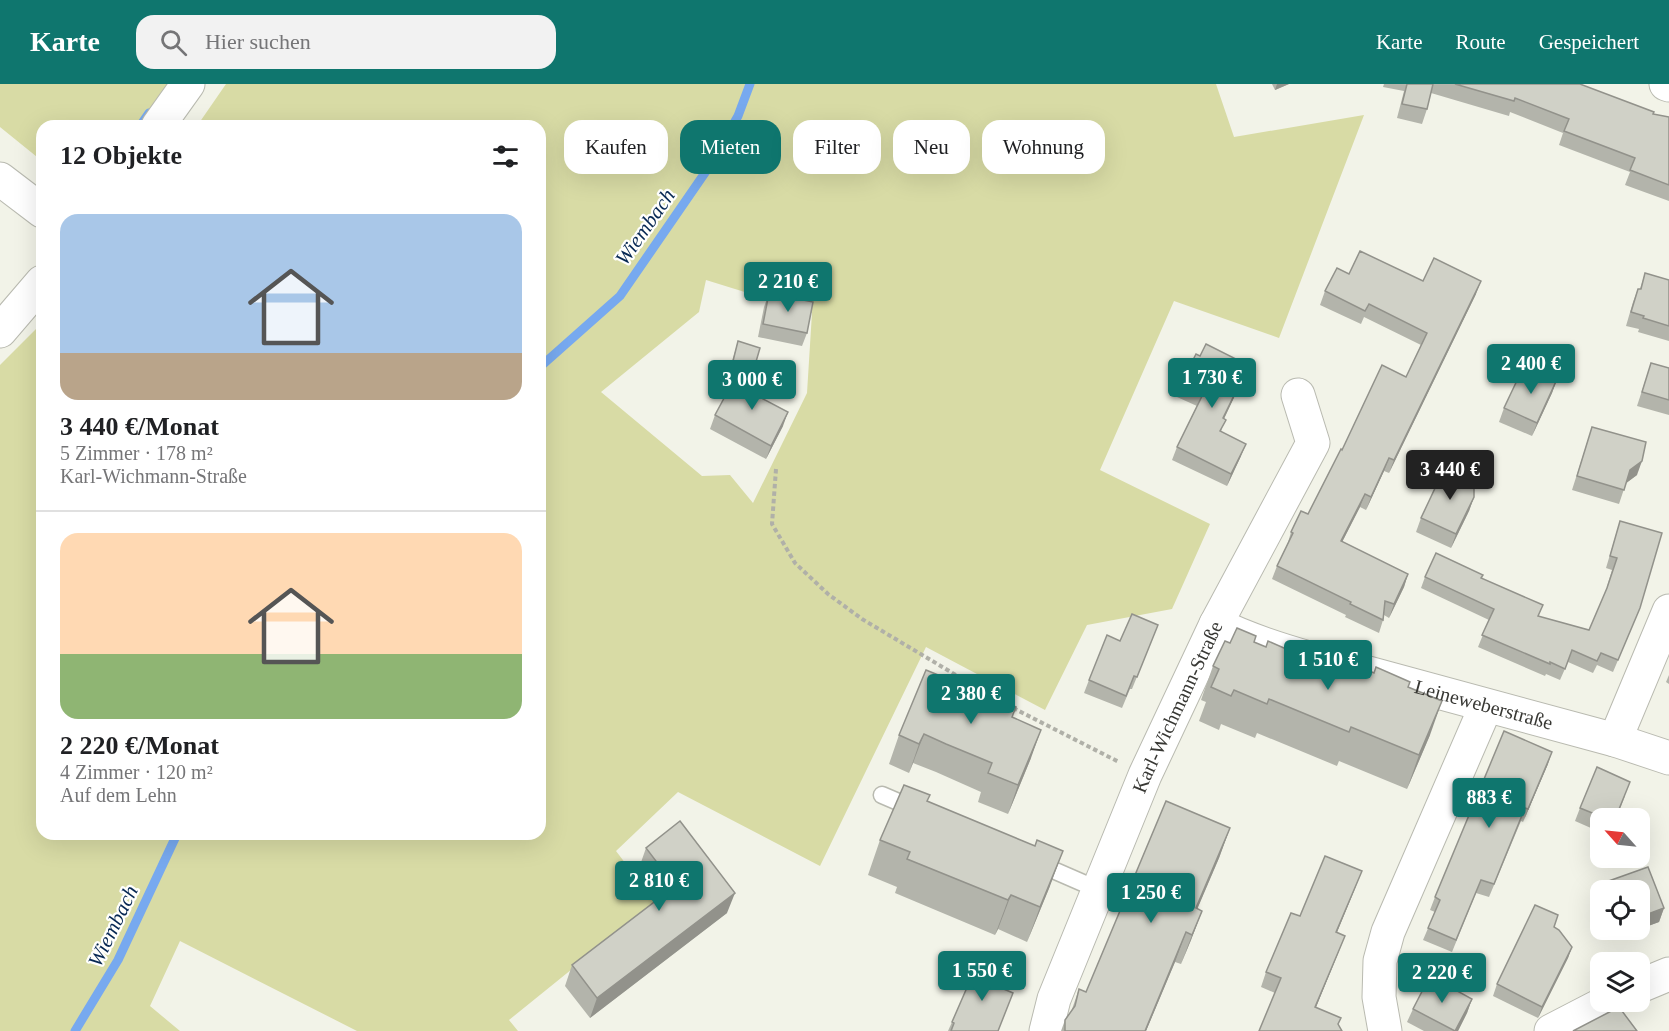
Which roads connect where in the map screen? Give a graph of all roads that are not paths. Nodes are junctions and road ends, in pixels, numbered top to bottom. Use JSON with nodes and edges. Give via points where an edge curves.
{"nodes":[{"id":1,"x":188,"y":84,"type":"edge"},
{"id":2,"x":162,"y":120,"type":"edge"},
{"id":3,"x":0,"y":179,"type":"edge"},
{"id":4,"x":36,"y":206,"type":"edge"},
{"id":5,"x":36,"y":289,"type":"edge"},
{"id":6,"x":0,"y":331,"type":"edge"},
{"id":7,"x":1298,"y":395,"type":"dead end"},
{"id":8,"x":1669,"y":610,"type":"edge"},
{"id":9,"x":1216,"y":624,"type":"junction"},
{"id":10,"x":1486,"y":706,"type":"junction"},
{"id":11,"x":1615,"y":740,"type":"junction"},
{"id":12,"x":1669,"y":758,"type":"edge"},
{"id":13,"x":882,"y":795,"type":"dead end"},
{"id":14,"x":936,"y":819,"type":"edge"},
{"id":15,"x":1023,"y":857,"type":"edge"},
{"id":16,"x":1099,"y":890,"type":"junction"},
{"id":17,"x":1669,"y":974,"type":"edge"},
{"id":18,"x":1650,"y":982,"type":"edge"},
{"id":19,"x":1590,"y":1011,"type":"edge"},
{"id":20,"x":1046,"y":1031,"type":"edge"},
{"id":21,"x":1384,"y":1031,"type":"edge"},
{"id":22,"x":1551,"y":1031,"type":"edge"}],
"edges":[{"from":1,"to":2,"type":"street"},
{"from":3,"to":4,"type":"street"},
{"from":5,"to":6,"type":"street"},
{"from":7,"to":9,"type":"street","name":"Karl-Wichmann-Straße","via":[[1313,443]]},
{"from":8,"to":11,"type":"street"},
{"from":9,"to":10,"type":"street","name":"Leineweberstraße","via":[[1278,649]]},
{"from":9,"to":16,"type":"street","name":"Karl-Wichmann-Straße","via":[[1145,775]]},
{"from":10,"to":11,"type":"street","name":"Leineweberstraße"},
{"from":10,"to":21,"type":"street","via":[[1388,932],[1380,962],[1378,997]]},
{"from":11,"to":12,"type":"street","name":"Leineweberstraße"},
{"from":13,"to":14,"type":"lane"},
{"from":15,"to":16,"type":"lane"},
{"from":16,"to":20,"type":"street","name":"Karl-Wichmann-Straße","via":[[1054,999]]},
{"from":17,"to":18,"type":"street"},
{"from":19,"to":22,"type":"street"}]}
